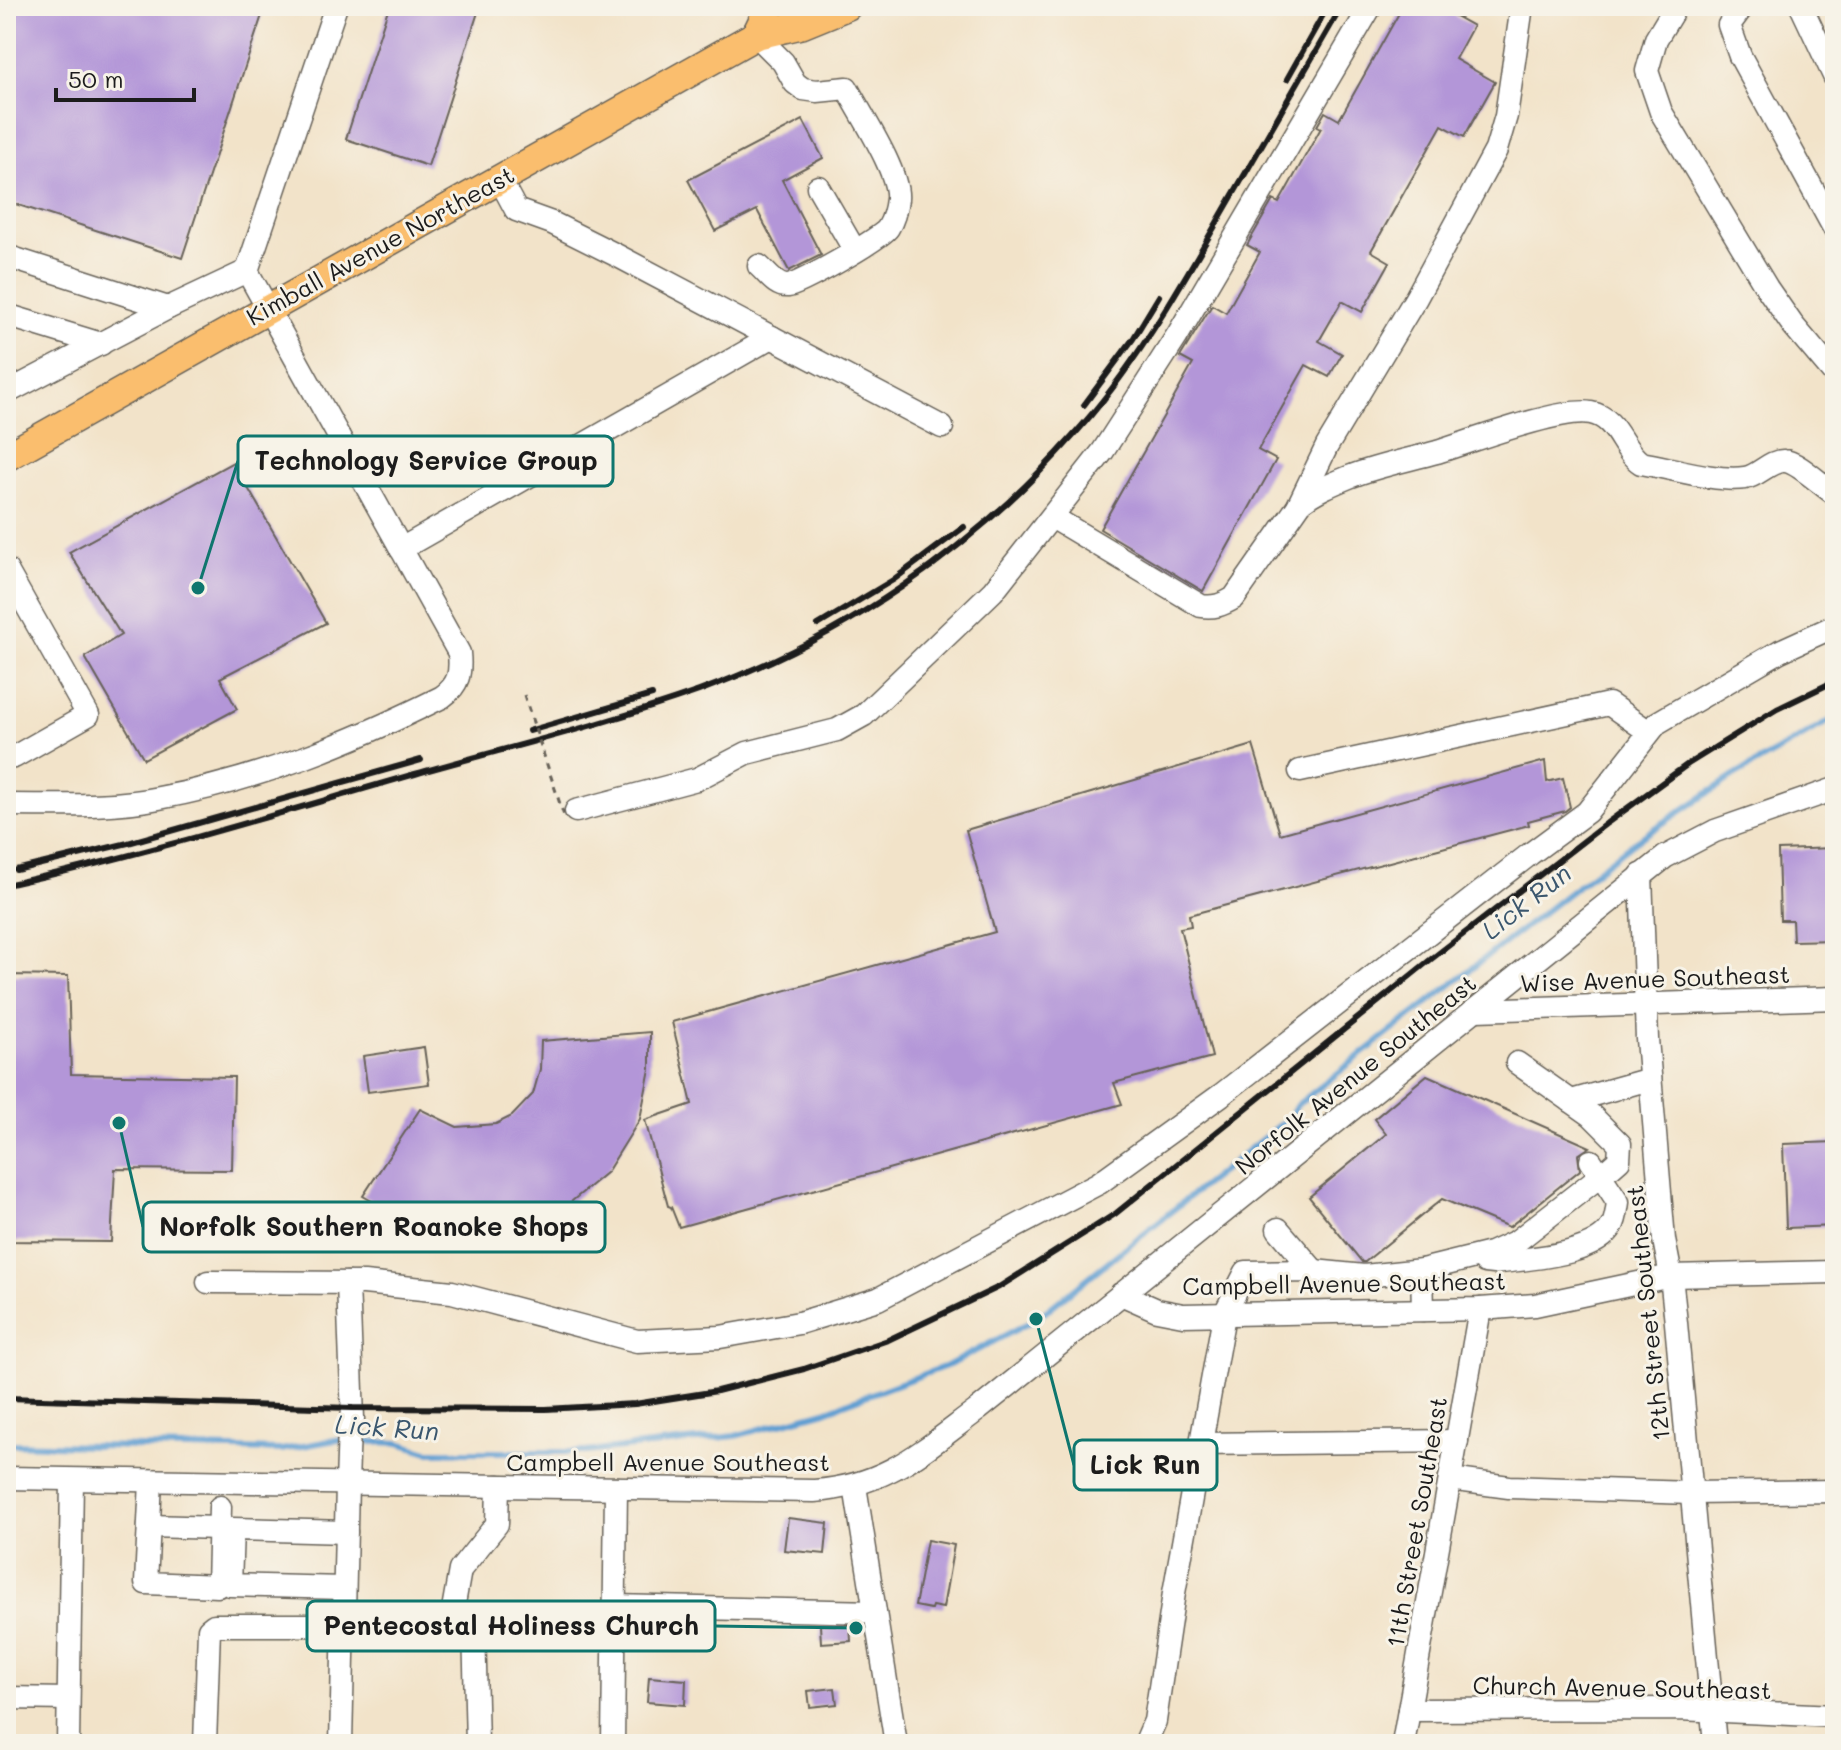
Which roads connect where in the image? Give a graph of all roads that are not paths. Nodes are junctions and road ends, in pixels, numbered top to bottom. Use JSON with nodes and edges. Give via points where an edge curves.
{"nodes":[{"id":1,"x":336,"y":6,"type":"edge"},
{"id":2,"x":770,"y":6,"type":"edge"},
{"id":3,"x":847,"y":6,"type":"edge"},
{"id":4,"x":1371,"y":6,"type":"edge"},
{"id":5,"x":1522,"y":6,"type":"edge"},
{"id":6,"x":1676,"y":6,"type":"edge"},
{"id":7,"x":1743,"y":6,"type":"edge"},
{"id":8,"x":1801,"y":6,"type":"edge"},
{"id":9,"x":756,"y":35,"type":"junction"},
{"id":10,"x":1835,"y":78,"type":"edge"},
{"id":11,"x":499,"y":178,"type":"junction"},
{"id":12,"x":818,"y":187,"type":"dead end"},
{"id":13,"x":1835,"y":230,"type":"edge"},
{"id":14,"x":855,"y":251,"type":"junction"},
{"id":15,"x":6,"y":265,"type":"edge"},
{"id":16,"x":759,"y":266,"type":"dead end"},
{"id":17,"x":247,"y":271,"type":"junction"},
{"id":18,"x":168,"y":308,"type":"junction"},
{"id":19,"x":267,"y":308,"type":"junction"},
{"id":20,"x":6,"y":315,"type":"edge"},
{"id":21,"x":772,"y":337,"type":"junction"},
{"id":22,"x":101,"y":344,"type":"junction"},
{"id":23,"x":1835,"y":375,"type":"edge"},
{"id":24,"x":6,"y":393,"type":"edge"},
{"id":25,"x":942,"y":427,"type":"dead end"},
{"id":26,"x":6,"y":457,"type":"edge"},
{"id":27,"x":1835,"y":494,"type":"edge"},
{"id":28,"x":1296,"y":508,"type":"junction"},
{"id":29,"x":1052,"y":517,"type":"junction"},
{"id":30,"x":401,"y":549,"type":"junction"},
{"id":31,"x":6,"y":569,"type":"edge"},
{"id":32,"x":1835,"y":626,"type":"edge"},
{"id":33,"x":1649,"y":732,"type":"junction"},
{"id":34,"x":6,"y":758,"type":"edge"},
{"id":35,"x":1300,"y":771,"type":"dead end"},
{"id":36,"x":1835,"y":789,"type":"edge"},
{"id":37,"x":6,"y":805,"type":"edge"},
{"id":38,"x":571,"y":815,"type":"road end"},
{"id":39,"x":1641,"y":875,"type":"junction"},
{"id":40,"x":1835,"y":998,"type":"edge"},
{"id":41,"x":1647,"y":1004,"type":"junction"},
{"id":42,"x":1477,"y":1010,"type":"junction"},
{"id":43,"x":1517,"y":1063,"type":"dead end"},
{"id":44,"x":1650,"y":1079,"type":"junction"},
{"id":45,"x":1571,"y":1101,"type":"junction"},
{"id":46,"x":1599,"y":1169,"type":"junction"},
{"id":47,"x":1278,"y":1229,"type":"dead end"},
{"id":48,"x":1463,"y":1260,"type":"junction"},
{"id":49,"x":1422,"y":1270,"type":"junction"},
{"id":50,"x":1314,"y":1271,"type":"junction"},
{"id":51,"x":1835,"y":1272,"type":"edge"},
{"id":52,"x":1671,"y":1276,"type":"junction"},
{"id":53,"x":208,"y":1282,"type":"dead end"},
{"id":54,"x":348,"y":1283,"type":"junction"},
{"id":55,"x":1121,"y":1294,"type":"junction"},
{"id":56,"x":1480,"y":1309,"type":"junction"},
{"id":57,"x":1423,"y":1310,"type":"junction"},
{"id":58,"x":1224,"y":1315,"type":"junction"},
{"id":59,"x":1457,"y":1441,"type":"junction"},
{"id":60,"x":1201,"y":1444,"type":"junction"},
{"id":61,"x":6,"y":1478,"type":"edge"},
{"id":62,"x":1450,"y":1479,"type":"junction"},
{"id":63,"x":72,"y":1480,"type":"junction"},
{"id":64,"x":151,"y":1481,"type":"junction"},
{"id":65,"x":347,"y":1484,"type":"junction"},
{"id":66,"x":498,"y":1486,"type":"junction"},
{"id":67,"x":855,"y":1486,"type":"junction"},
{"id":68,"x":616,"y":1488,"type":"junction"},
{"id":69,"x":1835,"y":1491,"type":"edge"},
{"id":70,"x":1691,"y":1493,"type":"junction"},
{"id":71,"x":149,"y":1526,"type":"junction"},
{"id":72,"x":346,"y":1532,"type":"junction"},
{"id":73,"x":344,"y":1588,"type":"junction"},
{"id":74,"x":614,"y":1606,"type":"junction"},
{"id":75,"x":875,"y":1612,"type":"junction"},
{"id":76,"x":343,"y":1625,"type":"junction"},
{"id":77,"x":463,"y":1628,"type":"junction"},
{"id":78,"x":614,"y":1629,"type":"junction"},
{"id":79,"x":6,"y":1698,"type":"edge"},
{"id":80,"x":68,"y":1699,"type":"junction"},
{"id":81,"x":1409,"y":1710,"type":"junction"},
{"id":82,"x":1712,"y":1710,"type":"junction"},
{"id":83,"x":1835,"y":1716,"type":"edge"},
{"id":84,"x":68,"y":1744,"type":"edge"},
{"id":85,"x":205,"y":1744,"type":"edge"},
{"id":86,"x":341,"y":1744,"type":"edge"},
{"id":87,"x":477,"y":1744,"type":"edge"},
{"id":88,"x":613,"y":1744,"type":"edge"},
{"id":89,"x":896,"y":1744,"type":"edge"},
{"id":90,"x":1145,"y":1744,"type":"edge"},
{"id":91,"x":1403,"y":1744,"type":"edge"},
{"id":92,"x":1715,"y":1744,"type":"edge"}],
"edges":[{"from":1,"to":17,"type":"street"},
{"from":2,"to":9,"type":"main road"},
{"from":3,"to":9,"type":"main road","name":"Kimball Avenue Northeast"},
{"from":4,"to":29,"type":"street","via":[[1177,336],[1103,451]]},
{"from":5,"to":28,"type":"street","via":[[1496,150]]},
{"from":6,"to":23,"type":"street","via":[[1656,39],[1647,71],[1661,112],[1767,288]]},
{"from":7,"to":13,"type":"street","via":[[1729,25],[1740,56]]},
{"from":8,"to":10,"type":"street"},
{"from":9,"to":11,"type":"main road","name":"Kimball Avenue Northeast"},
{"from":9,"to":14,"type":"street","via":[[803,89],[847,88],[889,166],[897,190],[893,216],[887,230]]},
{"from":11,"to":19,"type":"main road","name":"Kimball Avenue Northeast"},
{"from":11,"to":21,"type":"street","via":[[516,210]]},
{"from":12,"to":14,"type":"street"},
{"from":14,"to":16,"type":"street","via":[[791,286],[778,285]]},
{"from":15,"to":18,"type":"street","via":[[9,257]]},
{"from":17,"to":18,"type":"street"},
{"from":17,"to":19,"type":"street"},
{"from":18,"to":22,"type":"street"},
{"from":19,"to":26,"type":"main road","name":"Kimball Avenue Northeast"},
{"from":19,"to":30,"type":"street"},
{"from":20,"to":22,"type":"street"},
{"from":21,"to":25,"type":"street"},
{"from":21,"to":30,"type":"street"},
{"from":22,"to":24,"type":"street"},
{"from":27,"to":28,"type":"street","via":[[1783,460],[1757,475],[1732,479],[1641,463],[1602,416],[1577,412],[1352,476],[1312,493]]},
{"from":28,"to":29,"type":"street","via":[[1234,598],[1212,608]]},
{"from":29,"to":38,"type":"street","via":[[993,591],[864,715],[837,730],[747,753],[697,779]]},
{"from":30,"to":37,"type":"street","via":[[459,653],[458,680],[442,697],[335,748],[159,799]]},
{"from":31,"to":34,"type":"street","via":[[88,715]]},
{"from":32,"to":33,"type":"street","via":[[1780,651]]},
{"from":33,"to":35,"type":"street","via":[[1609,704]]},
{"from":33,"to":54,"type":"street","via":[[1587,812],[1221,1095],[1099,1183],[878,1299],[799,1323],[720,1337],[637,1341],[458,1293]]},
{"from":36,"to":39,"type":"street","name":"Norfolk Avenue Southeast","via":[[1696,839]]},
{"from":39,"to":41,"type":"street","name":"12th Street Southeast"},
{"from":39,"to":42,"type":"street","name":"Norfolk Avenue Southeast"},
{"from":40,"to":41,"type":"street","name":"Wise Avenue Southeast"},
{"from":41,"to":42,"type":"street","name":"Wise Avenue Southeast"},
{"from":41,"to":44,"type":"street","name":"12th Street Southeast"},
{"from":42,"to":55,"type":"street","name":"Norfolk Avenue Southeast"},
{"from":43,"to":45,"type":"street"},
{"from":44,"to":45,"type":"street"},
{"from":44,"to":52,"type":"street","name":"12th Street Southeast"},
{"from":45,"to":46,"type":"street","via":[[1620,1144],[1619,1160]]},
{"from":46,"to":48,"type":"street","via":[[1517,1241]]},
{"from":46,"to":48,"type":"street","via":[[1618,1202],[1612,1226],[1600,1238],[1575,1251],[1494,1263]]},
{"from":47,"to":50,"type":"street"},
{"from":48,"to":49,"type":"street"},
{"from":49,"to":50,"type":"street","via":[[1364,1276]]},
{"from":49,"to":57,"type":"street"},
{"from":50,"to":58,"type":"street","via":[[1246,1272]]},
{"from":51,"to":52,"type":"street","name":"Campbell Avenue Southeast"},
{"from":52,"to":56,"type":"street","name":"Campbell Avenue Southeast","via":[[1535,1305]]},
{"from":52,"to":70,"type":"street","name":"12th Street Southeast"},
{"from":53,"to":54,"type":"street"},
{"from":54,"to":65,"type":"street","via":[[353,1419]]},
{"from":55,"to":58,"type":"street","name":"Campbell Avenue Southeast","via":[[1157,1310]]},
{"from":55,"to":67,"type":"street","name":"Campbell Avenue Southeast","via":[[905,1464]]},
{"from":56,"to":57,"type":"street","name":"Campbell Avenue Southeast"},
{"from":56,"to":59,"type":"street","name":"11th Street Southeast"},
{"from":57,"to":58,"type":"street","name":"Campbell Avenue Southeast"},
{"from":58,"to":60,"type":"street"},
{"from":59,"to":60,"type":"street"},
{"from":59,"to":62,"type":"street","name":"11th Street Southeast"},
{"from":60,"to":90,"type":"street","via":[[1155,1721]]},
{"from":61,"to":63,"type":"street","name":"Campbell Avenue Southeast"},
{"from":62,"to":70,"type":"street","via":[[1509,1487]]},
{"from":62,"to":81,"type":"street","name":"11th Street Southeast"},
{"from":63,"to":64,"type":"street","name":"Campbell Avenue Southeast"},
{"from":63,"to":80,"type":"street"},
{"from":64,"to":65,"type":"street","name":"Campbell Avenue Southeast"},
{"from":64,"to":71,"type":"street"},
{"from":65,"to":66,"type":"street","name":"Campbell Avenue Southeast"},
{"from":65,"to":72,"type":"street"},
{"from":66,"to":68,"type":"street","name":"Campbell Avenue Southeast"},
{"from":66,"to":77,"type":"street","via":[[497,1524],[460,1570],[452,1615]]},
{"from":67,"to":68,"type":"street","name":"Campbell Avenue Southeast","via":[[814,1491]]},
{"from":67,"to":75,"type":"street"},
{"from":68,"to":74,"type":"street"},
{"from":69,"to":70,"type":"street"},
{"from":70,"to":82,"type":"street","name":"12th Street Southeast"},
{"from":71,"to":71,"type":"street","via":[[146,1583],[218,1586],[219,1517]]},
{"from":72,"to":73,"type":"street"},
{"from":72,"to":73,"type":"street","via":[[232,1529],[230,1585]]},
{"from":73,"to":76,"type":"street"},
{"from":74,"to":75,"type":"street"},
{"from":74,"to":78,"type":"street"},
{"from":75,"to":89,"type":"street"},
{"from":76,"to":77,"type":"street","via":[[376,1630]]},
{"from":76,"to":85,"type":"street","via":[[209,1629]]},
{"from":76,"to":86,"type":"street"},
{"from":77,"to":78,"type":"street"},
{"from":77,"to":87,"type":"street"},
{"from":78,"to":88,"type":"street"},
{"from":79,"to":80,"type":"street"},
{"from":80,"to":84,"type":"street"},
{"from":81,"to":82,"type":"street","name":"Church Avenue Southeast"},
{"from":81,"to":91,"type":"street","name":"11th Street Southeast"},
{"from":82,"to":83,"type":"street","name":"Church Avenue Southeast"},
{"from":82,"to":92,"type":"street","name":"12th Street Southeast"}]}
